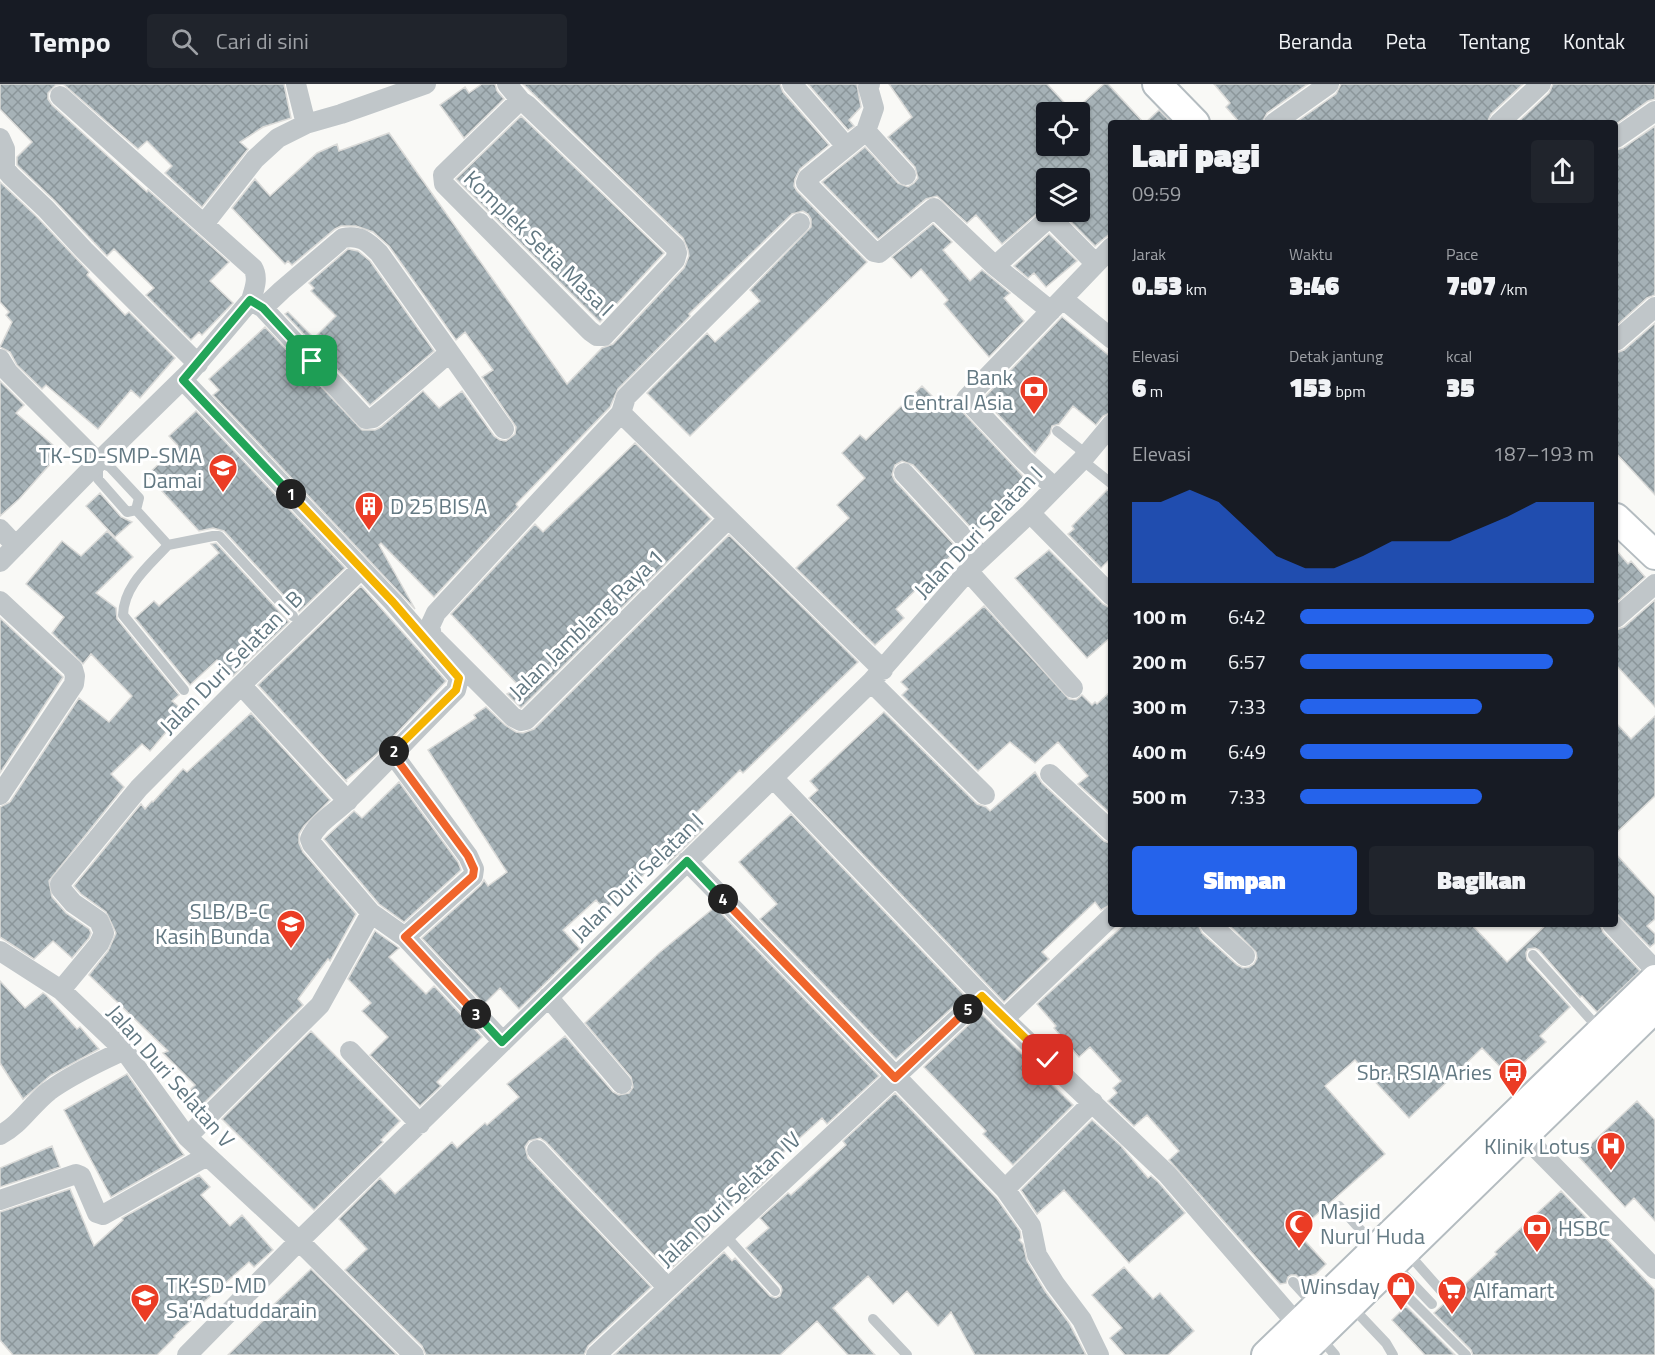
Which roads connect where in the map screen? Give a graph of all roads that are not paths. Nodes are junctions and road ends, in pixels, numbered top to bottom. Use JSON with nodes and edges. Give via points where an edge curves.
{"nodes":[{"id":1,"x":296,"y":84,"type":"edge"},
{"id":2,"x":426,"y":84,"type":"edge"},
{"id":3,"x":507,"y":84,"type":"edge"},
{"id":4,"x":792,"y":84,"type":"edge"},
{"id":5,"x":870,"y":84,"type":"edge"},
{"id":6,"x":1157,"y":84,"type":"edge"},
{"id":7,"x":1329,"y":84,"type":"edge"},
{"id":8,"x":1541,"y":84,"type":"edge"},
{"id":9,"x":60,"y":96,"type":"dead end"},
{"id":10,"x":521,"y":101,"type":"junction"},
{"id":11,"x":1655,"y":111,"type":"edge"},
{"id":12,"x":1192,"y":120,"type":"edge"},
{"id":13,"x":1278,"y":120,"type":"edge"},
{"id":14,"x":1502,"y":120,"type":"edge"},
{"id":15,"x":306,"y":124,"type":"junction"},
{"id":16,"x":866,"y":131,"type":"junction"},
{"id":17,"x":1618,"y":137,"type":"edge"},
{"id":18,"x":0,"y":138,"type":"edge"},
{"id":19,"x":846,"y":146,"type":"junction"},
{"id":20,"x":906,"y":175,"type":"dead end"},
{"id":21,"x":800,"y":223,"type":"dead end"},
{"id":22,"x":204,"y":224,"type":"junction"},
{"id":23,"x":1108,"y":251,"type":"edge"},
{"id":24,"x":1095,"y":263,"type":"junction"},
{"id":25,"x":995,"y":266,"type":"junction"},
{"id":26,"x":261,"y":298,"type":"junction"},
{"id":27,"x":1057,"y":305,"type":"junction"},
{"id":28,"x":1655,"y":307,"type":"edge"},
{"id":29,"x":1108,"y":337,"type":"edge"},
{"id":30,"x":1618,"y":339,"type":"edge"},
{"id":31,"x":449,"y":353,"type":"junction"},
{"id":32,"x":0,"y":358,"type":"edge"},
{"id":33,"x":190,"y":372,"type":"junction"},
{"id":34,"x":621,"y":413,"type":"junction"},
{"id":35,"x":504,"y":429,"type":"dead end"},
{"id":36,"x":1108,"y":429,"type":"edge"},
{"id":37,"x":1057,"y":431,"type":"dead end"},
{"id":38,"x":1084,"y":457,"type":"junction"},
{"id":39,"x":98,"y":462,"type":"junction"},
{"id":40,"x":904,"y":473,"type":"dead end"},
{"id":41,"x":1108,"y":480,"type":"edge"},
{"id":42,"x":1054,"y":487,"type":"junction"},
{"id":43,"x":303,"y":493,"type":"dead end"},
{"id":44,"x":136,"y":510,"type":"junction"},
{"id":45,"x":1030,"y":513,"type":"junction"},
{"id":46,"x":728,"y":519,"type":"junction"},
{"id":47,"x":1618,"y":520,"type":"edge"},
{"id":48,"x":0,"y":529,"type":"edge"},
{"id":49,"x":168,"y":544,"type":"junction"},
{"id":50,"x":16,"y":546,"type":"junction"},
{"id":51,"x":1655,"y":555,"type":"edge"},
{"id":52,"x":982,"y":557,"type":"junction"},
{"id":53,"x":0,"y":562,"type":"edge"},
{"id":54,"x":362,"y":569,"type":"junction"},
{"id":55,"x":968,"y":571,"type":"junction"},
{"id":56,"x":1655,"y":584,"type":"edge"},
{"id":57,"x":1108,"y":592,"type":"edge"},
{"id":58,"x":0,"y":601,"type":"edge"},
{"id":59,"x":293,"y":616,"type":"dead end"},
{"id":60,"x":1618,"y":616,"type":"edge"},
{"id":61,"x":877,"y":676,"type":"junction"},
{"id":62,"x":241,"y":685,"type":"junction"},
{"id":63,"x":1073,"y":687,"type":"dead end"},
{"id":64,"x":184,"y":690,"type":"dead end"},
{"id":65,"x":392,"y":753,"type":"junction"},
{"id":66,"x":1050,"y":774,"type":"dead end"},
{"id":67,"x":774,"y":779,"type":"junction"},
{"id":68,"x":0,"y":794,"type":"edge"},
{"id":69,"x":985,"y":795,"type":"dead end"},
{"id":70,"x":348,"y":801,"type":"junction"},
{"id":71,"x":1108,"y":828,"type":"edge"},
{"id":72,"x":687,"y":861,"type":"junction"},
{"id":73,"x":371,"y":913,"type":"junction"},
{"id":74,"x":1108,"y":920,"type":"edge"},
{"id":75,"x":1213,"y":927,"type":"edge"},
{"id":76,"x":1615,"y":927,"type":"edge"},
{"id":77,"x":405,"y":937,"type":"junction"},
{"id":78,"x":0,"y":951,"type":"edge"},
{"id":79,"x":1245,"y":956,"type":"dead end"},
{"id":80,"x":1533,"y":956,"type":"dead end"},
{"id":81,"x":1655,"y":970,"type":"edge"},
{"id":82,"x":1655,"y":979,"type":"edge"},
{"id":83,"x":61,"y":990,"type":"junction"},
{"id":84,"x":982,"y":996,"type":"junction"},
{"id":85,"x":548,"y":997,"type":"junction"},
{"id":86,"x":1655,"y":1008,"type":"edge"},
{"id":87,"x":1004,"y":1018,"type":"junction"},
{"id":88,"x":1601,"y":1031,"type":"junction"},
{"id":89,"x":502,"y":1042,"type":"junction"},
{"id":90,"x":123,"y":1050,"type":"junction"},
{"id":91,"x":350,"y":1052,"type":"dead end"},
{"id":92,"x":895,"y":1078,"type":"junction"},
{"id":93,"x":622,"y":1084,"type":"dead end"},
{"id":94,"x":1093,"y":1102,"type":"junction"},
{"id":95,"x":420,"y":1124,"type":"junction"},
{"id":96,"x":1515,"y":1128,"type":"junction"},
{"id":97,"x":0,"y":1135,"type":"edge"},
{"id":98,"x":187,"y":1137,"type":"junction"},
{"id":99,"x":537,"y":1150,"type":"dead end"},
{"id":100,"x":207,"y":1156,"type":"junction"},
{"id":101,"x":1005,"y":1189,"type":"junction"},
{"id":102,"x":0,"y":1200,"type":"edge"},
{"id":103,"x":1338,"y":1206,"type":"dead end"},
{"id":104,"x":725,"y":1235,"type":"junction"},
{"id":105,"x":299,"y":1241,"type":"junction"},
{"id":106,"x":1390,"y":1258,"type":"junction"},
{"id":107,"x":1655,"y":1269,"type":"edge"},
{"id":108,"x":1293,"y":1282,"type":"dead end"},
{"id":109,"x":668,"y":1288,"type":"junction"},
{"id":110,"x":775,"y":1291,"type":"dead end"},
{"id":111,"x":1444,"y":1294,"type":"dead end"},
{"id":112,"x":1432,"y":1304,"type":"dead end"},
{"id":113,"x":1350,"y":1305,"type":"junction"},
{"id":114,"x":873,"y":1319,"type":"dead end"},
{"id":115,"x":1313,"y":1335,"type":"edge"},
{"id":116,"x":187,"y":1355,"type":"edge"},
{"id":117,"x":414,"y":1355,"type":"edge"},
{"id":118,"x":596,"y":1355,"type":"edge"},
{"id":119,"x":907,"y":1355,"type":"edge"},
{"id":120,"x":1099,"y":1355,"type":"edge"},
{"id":121,"x":1266,"y":1355,"type":"edge"},
{"id":122,"x":1393,"y":1355,"type":"edge"},
{"id":123,"x":1466,"y":1355,"type":"edge"}],
"edges":[{"from":1,"to":15,"type":"street"},
{"from":2,"to":15,"type":"street"},
{"from":3,"to":10,"type":"street","name":"Komplek Setia Masa I"},
{"from":4,"to":19,"type":"street"},
{"from":5,"to":16,"type":"street","via":[[874,108]]},
{"from":6,"to":12,"type":"main road"},
{"from":7,"to":13,"type":"street"},
{"from":8,"to":14,"type":"street"},
{"from":9,"to":22,"type":"street"},
{"from":10,"to":10,"type":"street","name":"Komplek Setia Masa I","via":[[675,247],[675,260],[604,336],[590,332],[442,179]]},
{"from":11,"to":17,"type":"street"},
{"from":15,"to":22,"type":"street","via":[[278,138],[255,159]]},
{"from":16,"to":19,"type":"street"},
{"from":16,"to":20,"type":"street"},
{"from":18,"to":33,"type":"street","via":[[5,149],[5,169],[84,250]]},
{"from":19,"to":25,"type":"street","via":[[806,183],[874,252],[879,253],[934,208]]},
{"from":21,"to":34,"type":"street","name":"Jalan Jamblang Raya 1","via":[[626,396]]},
{"from":22,"to":26,"type":"street","via":[[253,268]]},
{"from":23,"to":24,"type":"street"},
{"from":24,"to":25,"type":"street","via":[[1050,217]]},
{"from":24,"to":27,"type":"street"},
{"from":25,"to":27,"type":"street"},
{"from":26,"to":31,"type":"street","via":[[343,238],[354,236],[366,240],[379,252]]},
{"from":26,"to":31,"type":"street","via":[[366,419],[373,418]]},
{"from":26,"to":33,"type":"street"},
{"from":27,"to":29,"type":"street"},
{"from":27,"to":42,"type":"street","via":[[966,399]]},
{"from":28,"to":30,"type":"street"},
{"from":31,"to":35,"type":"street"},
{"from":32,"to":39,"type":"street","via":[[8,372]]},
{"from":33,"to":39,"type":"street"},
{"from":33,"to":43,"type":"street"},
{"from":33,"to":54,"type":"street"},
{"from":34,"to":46,"type":"street"},
{"from":34,"to":46,"type":"street","name":"Jalan Jamblang Raya 1","via":[[436,613],[430,627],[432,636],[513,717],[521,721],[533,713]]},
{"from":36,"to":38,"type":"street","name":"Jalan Duri Selatan I"},
{"from":37,"to":38,"type":"lane"},
{"from":38,"to":41,"type":"lane"},
{"from":38,"to":42,"type":"street","name":"Jalan Duri Selatan I"},
{"from":39,"to":44,"type":"lane","via":[[110,467],[139,498]]},
{"from":39,"to":44,"type":"lane","via":[[98,479],[127,512]]},
{"from":39,"to":50,"type":"street"},
{"from":40,"to":52,"type":"street"},
{"from":42,"to":45,"type":"street","name":"Jalan Duri Selatan I"},
{"from":44,"to":49,"type":"lane"},
{"from":45,"to":52,"type":"street","name":"Jalan Duri Selatan I"},
{"from":45,"to":57,"type":"street"},
{"from":46,"to":61,"type":"street"},
{"from":47,"to":51,"type":"main road"},
{"from":48,"to":50,"type":"street"},
{"from":49,"to":59,"type":"lane","via":[[219,536]]},
{"from":49,"to":64,"type":"lane","via":[[131,586],[123,615]]},
{"from":50,"to":53,"type":"street"},
{"from":52,"to":55,"type":"street","name":"Jalan Duri Selatan I"},
{"from":54,"to":62,"type":"street","name":"Jalan Duri Selatan I B"},
{"from":54,"to":65,"type":"street","via":[[459,678],[456,690]]},
{"from":55,"to":61,"type":"street","name":"Jalan Duri Selatan I"},
{"from":55,"to":63,"type":"street"},
{"from":56,"to":60,"type":"street"},
{"from":58,"to":68,"type":"street","via":[[73,669],[75,676],[74,684]]},
{"from":61,"to":67,"type":"street","name":"Jalan Duri Selatan I"},
{"from":61,"to":69,"type":"street"},
{"from":62,"to":70,"type":"street"},
{"from":62,"to":83,"type":"street","name":"Jalan Duri Selatan I B","via":[[139,788],[60,884],[73,903],[99,921],[104,933]]},
{"from":65,"to":70,"type":"street"},
{"from":65,"to":77,"type":"street","via":[[474,869],[473,876]]},
{"from":66,"to":71,"type":"street"},
{"from":67,"to":72,"type":"street","name":"Jalan Duri Selatan I"},
{"from":67,"to":84,"type":"street"},
{"from":70,"to":73,"type":"street","via":[[310,839]]},
{"from":72,"to":85,"type":"street","name":"Jalan Duri Selatan I"},
{"from":72,"to":92,"type":"street"},
{"from":73,"to":77,"type":"street"},
{"from":73,"to":98,"type":"street","via":[[320,1005]]},
{"from":74,"to":87,"type":"street"},
{"from":75,"to":79,"type":"street"},
{"from":76,"to":81,"type":"street"},
{"from":77,"to":89,"type":"street"},
{"from":78,"to":83,"type":"street","name":"Jalan Duri Selatan V"},
{"from":80,"to":88,"type":"lane"},
{"from":82,"to":88,"type":"main road"},
{"from":83,"to":90,"type":"street","name":"Jalan Duri Selatan V"},
{"from":84,"to":87,"type":"street"},
{"from":84,"to":92,"type":"street","name":"Jalan Duri Selatan IV"},
{"from":85,"to":89,"type":"street","name":"Jalan Duri Selatan I"},
{"from":85,"to":93,"type":"street"},
{"from":86,"to":96,"type":"main road"},
{"from":87,"to":94,"type":"street"},
{"from":88,"to":96,"type":"main road"},
{"from":89,"to":95,"type":"street","name":"Jalan Duri Selatan I"},
{"from":90,"to":97,"type":"street","via":[[47,1092],[9,1131]]},
{"from":90,"to":98,"type":"street","name":"Jalan Duri Selatan V"},
{"from":91,"to":95,"type":"street"},
{"from":92,"to":101,"type":"street"},
{"from":92,"to":104,"type":"street","name":"Jalan Duri Selatan IV"},
{"from":94,"to":101,"type":"street"},
{"from":94,"to":115,"type":"street","via":[[1167,1174]]},
{"from":95,"to":105,"type":"street","name":"Jalan Duri Selatan I"},
{"from":96,"to":106,"type":"main road"},
{"from":96,"to":107,"type":"street"},
{"from":98,"to":100,"type":"street","name":"Jalan Duri Selatan V"},
{"from":99,"to":109,"type":"street"},
{"from":100,"to":102,"type":"street","via":[[103,1215],[97,1213],[81,1176],[76,1174]]},
{"from":100,"to":105,"type":"street","name":"Jalan Duri Selatan V"},
{"from":101,"to":120,"type":"street","via":[[1031,1226],[1037,1255],[1082,1320]]},
{"from":103,"to":106,"type":"lane"},
{"from":104,"to":109,"type":"street","name":"Jalan Duri Selatan IV"},
{"from":104,"to":110,"type":"lane"},
{"from":105,"to":116,"type":"street","name":"Jalan Duri Selatan I"},
{"from":105,"to":117,"type":"street","name":"Jalan Duri Selatan V"},
{"from":106,"to":111,"type":"lane"},
{"from":106,"to":112,"type":"lane"},
{"from":106,"to":113,"type":"main road"},
{"from":106,"to":115,"type":"main road"},
{"from":106,"to":123,"type":"lane"},
{"from":108,"to":115,"type":"lane"},
{"from":109,"to":118,"type":"street","name":"Jalan Duri Selatan IV"},
{"from":113,"to":115,"type":"main road"},
{"from":113,"to":122,"type":"lane"},
{"from":114,"to":119,"type":"lane"},
{"from":115,"to":121,"type":"main road"}]}
